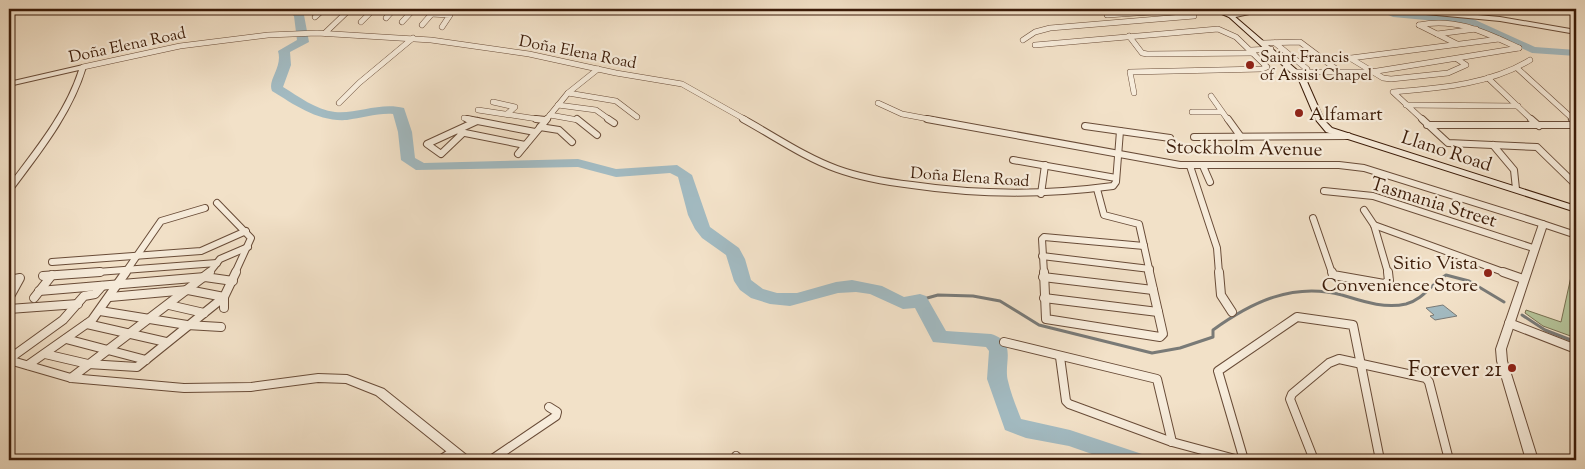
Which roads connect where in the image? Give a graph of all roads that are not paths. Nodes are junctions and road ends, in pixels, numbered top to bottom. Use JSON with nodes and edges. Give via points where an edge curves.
{"nodes":[{"id":1,"x":324,"y":9,"type":"edge"},
{"id":2,"x":350,"y":9,"type":"edge"},
{"id":3,"x":374,"y":9,"type":"edge"},
{"id":4,"x":394,"y":9,"type":"edge"},
{"id":5,"x":414,"y":9,"type":"edge"},
{"id":6,"x":436,"y":9,"type":"edge"},
{"id":7,"x":1105,"y":9,"type":"edge"},
{"id":8,"x":1180,"y":9,"type":"edge"},
{"id":9,"x":1213,"y":9,"type":"edge"},
{"id":10,"x":1264,"y":9,"type":"edge"},
{"id":11,"x":1394,"y":9,"type":"edge"},
{"id":12,"x":1148,"y":10,"type":"edge"},
{"id":13,"x":431,"y":14,"type":"junction"},
{"id":14,"x":1107,"y":15,"type":"junction"},
{"id":15,"x":1231,"y":16,"type":"junction"},
{"id":16,"x":315,"y":17,"type":"dead end"},
{"id":17,"x":386,"y":18,"type":"dead end"},
{"id":18,"x":1160,"y":19,"type":"junction"},
{"id":19,"x":361,"y":22,"type":"dead end"},
{"id":20,"x":402,"y":22,"type":"dead end"},
{"id":21,"x":1109,"y":23,"type":"junction"},
{"id":22,"x":422,"y":25,"type":"dead end"},
{"id":23,"x":442,"y":27,"type":"dead end"},
{"id":24,"x":1478,"y":29,"type":"junction"},
{"id":25,"x":1576,"y":32,"type":"edge"},
{"id":26,"x":325,"y":33,"type":"junction"},
{"id":27,"x":1437,"y":34,"type":"junction"},
{"id":28,"x":1129,"y":36,"type":"junction"},
{"id":29,"x":413,"y":38,"type":"junction"},
{"id":30,"x":1499,"y":39,"type":"junction"},
{"id":31,"x":1023,"y":40,"type":"dead end"},
{"id":32,"x":1458,"y":44,"type":"junction"},
{"id":33,"x":1035,"y":45,"type":"dead end"},
{"id":34,"x":1273,"y":46,"type":"junction"},
{"id":35,"x":1252,"y":51,"type":"junction"},
{"id":36,"x":1456,"y":58,"type":"junction"},
{"id":37,"x":1530,"y":60,"type":"dead end"},
{"id":38,"x":83,"y":67,"type":"junction"},
{"id":39,"x":1517,"y":68,"type":"junction"},
{"id":40,"x":598,"y":69,"type":"junction"},
{"id":41,"x":1307,"y":69,"type":"junction"},
{"id":42,"x":1336,"y":69,"type":"junction"},
{"id":43,"x":1370,"y":70,"type":"junction"},
{"id":44,"x":1294,"y":71,"type":"junction"},
{"id":45,"x":1488,"y":78,"type":"junction"},
{"id":46,"x":9,"y":84,"type":"edge"},
{"id":47,"x":1134,"y":92,"type":"dead end"},
{"id":48,"x":568,"y":93,"type":"junction"},
{"id":49,"x":1211,"y":96,"type":"dead end"},
{"id":50,"x":493,"y":102,"type":"dead end"},
{"id":51,"x":339,"y":103,"type":"dead end"},
{"id":52,"x":878,"y":103,"type":"dead end"},
{"id":53,"x":558,"y":105,"type":"junction"},
{"id":54,"x":1406,"y":105,"type":"junction"},
{"id":55,"x":1518,"y":106,"type":"junction"},
{"id":56,"x":478,"y":110,"type":"dead end"},
{"id":57,"x":1192,"y":112,"type":"dead end"},
{"id":58,"x":1222,"y":112,"type":"junction"},
{"id":59,"x":507,"y":114,"type":"junction"},
{"id":60,"x":548,"y":117,"type":"junction"},
{"id":61,"x":637,"y":117,"type":"dead end"},
{"id":62,"x":464,"y":118,"type":"dead end"},
{"id":63,"x":477,"y":120,"type":"junction"},
{"id":64,"x":614,"y":123,"type":"dead end"},
{"id":65,"x":1576,"y":123,"type":"edge"},
{"id":66,"x":1427,"y":125,"type":"junction"},
{"id":67,"x":1085,"y":126,"type":"dead end"},
{"id":68,"x":1539,"y":126,"type":"junction"},
{"id":69,"x":540,"y":127,"type":"junction"},
{"id":70,"x":454,"y":130,"type":"junction"},
{"id":71,"x":1120,"y":131,"type":"junction"},
{"id":72,"x":535,"y":132,"type":"junction"},
{"id":73,"x":463,"y":133,"type":"junction"},
{"id":74,"x":597,"y":135,"type":"dead end"},
{"id":75,"x":1351,"y":136,"type":"junction"},
{"id":76,"x":1194,"y":137,"type":"dead end"},
{"id":77,"x":1241,"y":137,"type":"junction"},
{"id":78,"x":1170,"y":138,"type":"dead end"},
{"id":79,"x":572,"y":142,"type":"dead end"},
{"id":80,"x":525,"y":145,"type":"junction"},
{"id":81,"x":1492,"y":145,"type":"junction"},
{"id":82,"x":518,"y":154,"type":"dead end"},
{"id":83,"x":1118,"y":154,"type":"junction"},
{"id":84,"x":1013,"y":160,"type":"dead end"},
{"id":85,"x":1045,"y":165,"type":"junction"},
{"id":86,"x":1190,"y":166,"type":"junction"},
{"id":87,"x":1203,"y":166,"type":"junction"},
{"id":88,"x":1116,"y":178,"type":"junction"},
{"id":89,"x":1210,"y":182,"type":"dead end"},
{"id":90,"x":1576,"y":185,"type":"edge"},
{"id":91,"x":9,"y":189,"type":"edge"},
{"id":92,"x":1097,"y":189,"type":"junction"},
{"id":93,"x":1516,"y":189,"type":"junction"},
{"id":94,"x":1324,"y":191,"type":"dead end"},
{"id":95,"x":1041,"y":194,"type":"junction"},
{"id":96,"x":217,"y":203,"type":"dead end"},
{"id":97,"x":206,"y":208,"type":"dead end"},
{"id":98,"x":1576,"y":208,"type":"edge"},
{"id":99,"x":1364,"y":210,"type":"dead end"},
{"id":100,"x":1313,"y":218,"type":"dead end"},
{"id":101,"x":1542,"y":224,"type":"junction"},
{"id":102,"x":1374,"y":226,"type":"junction"},
{"id":103,"x":246,"y":230,"type":"junction"},
{"id":104,"x":1576,"y":235,"type":"edge"},
{"id":105,"x":1144,"y":246,"type":"junction"},
{"id":106,"x":248,"y":247,"type":"junction"},
{"id":107,"x":1533,"y":248,"type":"junction"},
{"id":108,"x":1042,"y":256,"type":"junction"},
{"id":109,"x":136,"y":257,"type":"junction"},
{"id":110,"x":52,"y":262,"type":"dead end"},
{"id":111,"x":217,"y":263,"type":"junction"},
{"id":112,"x":128,"y":269,"type":"junction"},
{"id":113,"x":1150,"y":269,"type":"junction"},
{"id":114,"x":52,"y":275,"type":"junction"},
{"id":115,"x":43,"y":276,"type":"dead end"},
{"id":116,"x":205,"y":277,"type":"junction"},
{"id":117,"x":1044,"y":277,"type":"junction"},
{"id":118,"x":1523,"y":279,"type":"junction"},
{"id":119,"x":9,"y":280,"type":"edge"},
{"id":120,"x":233,"y":281,"type":"junction"},
{"id":121,"x":119,"y":284,"type":"junction"},
{"id":122,"x":102,"y":286,"type":"junction"},
{"id":123,"x":188,"y":290,"type":"junction"},
{"id":124,"x":1153,"y":290,"type":"junction"},
{"id":125,"x":39,"y":291,"type":"junction"},
{"id":126,"x":9,"y":297,"type":"edge"},
{"id":127,"x":110,"y":297,"type":"junction"},
{"id":128,"x":224,"y":297,"type":"junction"},
{"id":129,"x":34,"y":298,"type":"dead end"},
{"id":130,"x":1044,"y":298,"type":"junction"},
{"id":131,"x":78,"y":304,"type":"junction"},
{"id":132,"x":169,"y":305,"type":"junction"},
{"id":133,"x":224,"y":308,"type":"dead end"},
{"id":134,"x":9,"y":309,"type":"edge"},
{"id":135,"x":100,"y":311,"type":"junction"},
{"id":136,"x":1158,"y":312,"type":"junction"},
{"id":137,"x":1232,"y":312,"type":"dead end"},
{"id":138,"x":204,"y":313,"type":"junction"},
{"id":139,"x":149,"y":320,"type":"junction"},
{"id":140,"x":87,"y":324,"type":"junction"},
{"id":141,"x":1509,"y":324,"type":"junction"},
{"id":142,"x":187,"y":325,"type":"junction"},
{"id":143,"x":222,"y":327,"type":"dead end"},
{"id":144,"x":129,"y":334,"type":"junction"},
{"id":145,"x":66,"y":339,"type":"junction"},
{"id":146,"x":166,"y":342,"type":"junction"},
{"id":147,"x":1004,"y":342,"type":"dead end"},
{"id":148,"x":1576,"y":349,"type":"edge"},
{"id":149,"x":107,"y":350,"type":"junction"},
{"id":150,"x":45,"y":354,"type":"junction"},
{"id":151,"x":1060,"y":357,"type":"junction"},
{"id":152,"x":9,"y":359,"type":"edge"},
{"id":153,"x":146,"y":360,"type":"junction"},
{"id":154,"x":1362,"y":363,"type":"junction"},
{"id":155,"x":88,"y":364,"type":"junction"},
{"id":156,"x":28,"y":365,"type":"junction"},
{"id":157,"x":71,"y":378,"type":"junction"},
{"id":158,"x":549,"y":407,"type":"dead end"},
{"id":159,"x":1172,"y":442,"type":"junction"},
{"id":160,"x":454,"y":451,"type":"junction"},
{"id":161,"x":440,"y":460,"type":"edge"},
{"id":162,"x":465,"y":460,"type":"edge"},
{"id":163,"x":491,"y":460,"type":"edge"},
{"id":164,"x":1238,"y":460,"type":"edge"},
{"id":165,"x":1244,"y":460,"type":"edge"},
{"id":166,"x":1314,"y":460,"type":"edge"},
{"id":167,"x":1380,"y":460,"type":"edge"},
{"id":168,"x":1449,"y":460,"type":"edge"},
{"id":169,"x":1532,"y":460,"type":"edge"}],
"edges":[{"from":1,"to":16,"type":"street"},
{"from":2,"to":26,"type":"street"},
{"from":3,"to":19,"type":"street"},
{"from":4,"to":17,"type":"street"},
{"from":5,"to":20,"type":"street"},
{"from":6,"to":13,"type":"street"},
{"from":7,"to":14,"type":"street"},
{"from":8,"to":12,"type":"street"},
{"from":8,"to":18,"type":"street","via":[[1194,16]]},
{"from":9,"to":15,"type":"main road","name":"Llano Road"},
{"from":10,"to":15,"type":"street"},
{"from":11,"to":25,"type":"street","via":[[1500,19]]},
{"from":12,"to":14,"type":"street"},
{"from":12,"to":18,"type":"street"},
{"from":13,"to":22,"type":"street"},
{"from":13,"to":23,"type":"street","via":[[450,14]]},
{"from":14,"to":21,"type":"street"},
{"from":15,"to":34,"type":"main road","name":"Llano Road","via":[[1263,43]]},
{"from":18,"to":21,"type":"street"},
{"from":21,"to":31,"type":"street","via":[[1040,30],[1028,34]]},
{"from":24,"to":27,"type":"street"},
{"from":24,"to":27,"type":"street","via":[[1452,22],[1419,24]]},
{"from":24,"to":30,"type":"street"},
{"from":26,"to":29,"type":"street","name":"Doña Elena Road"},
{"from":26,"to":38,"type":"street","name":"Doña Elena Road","via":[[202,42]]},
{"from":27,"to":32,"type":"street"},
{"from":28,"to":33,"type":"street"},
{"from":28,"to":35,"type":"street","via":[[1218,29],[1236,37]]},
{"from":28,"to":35,"type":"street","via":[[1142,53],[1147,54]]},
{"from":29,"to":40,"type":"street","name":"Doña Elena Road","via":[[529,54]]},
{"from":29,"to":51,"type":"street"},
{"from":30,"to":32,"type":"street"},
{"from":30,"to":36,"type":"street","via":[[1520,49]]},
{"from":32,"to":43,"type":"street","via":[[1350,59]]},
{"from":34,"to":35,"type":"street"},
{"from":34,"to":41,"type":"street"},
{"from":34,"to":42,"type":"street","via":[[1302,43]]},
{"from":34,"to":44,"type":"main road","name":"Llano Road"},
{"from":35,"to":47,"type":"street","via":[[1267,69],[1130,72]]},
{"from":36,"to":43,"type":"street"},
{"from":36,"to":43,"type":"street","via":[[1466,66],[1438,75],[1387,79]]},
{"from":37,"to":39,"type":"street"},
{"from":38,"to":46,"type":"street","name":"Doña Elena Road"},
{"from":38,"to":91,"type":"street","via":[[77,87],[56,128]]},
{"from":39,"to":45,"type":"street"},
{"from":39,"to":65,"type":"street"},
{"from":40,"to":48,"type":"street"},
{"from":40,"to":95,"type":"street","name":"Doña Elena Road","via":[[689,86],[815,159],[858,177],[892,184],[975,192]]},
{"from":41,"to":42,"type":"street"},
{"from":41,"to":44,"type":"street"},
{"from":42,"to":43,"type":"street"},
{"from":43,"to":44,"type":"street"},
{"from":44,"to":75,"type":"main road","name":"Llano Road","via":[[1308,88],[1324,127]]},
{"from":45,"to":54,"type":"street","via":[[1454,87],[1393,92]]},
{"from":45,"to":55,"type":"street"},
{"from":48,"to":53,"type":"street"},
{"from":48,"to":61,"type":"street","via":[[616,101]]},
{"from":49,"to":58,"type":"street"},
{"from":50,"to":59,"type":"street","via":[[515,107]]},
{"from":52,"to":83,"type":"street","name":"Stockholm Avenue","via":[[902,114]]},
{"from":53,"to":60,"type":"street"},
{"from":53,"to":64,"type":"street","via":[[596,110]]},
{"from":54,"to":55,"type":"street"},
{"from":54,"to":66,"type":"street"},
{"from":55,"to":68,"type":"street"},
{"from":56,"to":59,"type":"street"},
{"from":57,"to":58,"type":"street"},
{"from":58,"to":77,"type":"street"},
{"from":59,"to":60,"type":"street"},
{"from":60,"to":69,"type":"street"},
{"from":60,"to":74,"type":"street","via":[[576,118]]},
{"from":62,"to":63,"type":"street"},
{"from":63,"to":70,"type":"street"},
{"from":63,"to":72,"type":"street"},
{"from":65,"to":68,"type":"street"},
{"from":66,"to":68,"type":"street"},
{"from":66,"to":81,"type":"street","via":[[1448,143]]},
{"from":67,"to":71,"type":"street"},
{"from":69,"to":72,"type":"street"},
{"from":69,"to":79,"type":"street","via":[[559,130]]},
{"from":70,"to":73,"type":"street"},
{"from":70,"to":73,"type":"street","via":[[427,144],[441,154]]},
{"from":71,"to":78,"type":"street"},
{"from":71,"to":83,"type":"street"},
{"from":72,"to":80,"type":"street"},
{"from":73,"to":80,"type":"street"},
{"from":75,"to":77,"type":"street"},
{"from":75,"to":93,"type":"main road","name":"Llano Road"},
{"from":76,"to":77,"type":"street"},
{"from":80,"to":82,"type":"street"},
{"from":81,"to":90,"type":"street","via":[[1540,148]]},
{"from":81,"to":93,"type":"street","via":[[1514,168]]},
{"from":83,"to":86,"type":"street","name":"Stockholm Avenue"},
{"from":83,"to":88,"type":"street"},
{"from":84,"to":85,"type":"street"},
{"from":85,"to":88,"type":"street"},
{"from":85,"to":95,"type":"street"},
{"from":86,"to":87,"type":"street","name":"Stockholm Avenue"},
{"from":86,"to":137,"type":"street","via":[[1218,248],[1221,295]]},
{"from":87,"to":89,"type":"street"},
{"from":87,"to":101,"type":"street","name":"Stockholm Avenue","via":[[1339,165],[1364,168]]},
{"from":88,"to":92,"type":"street","name":"Doña Elena Road","via":[[1113,186]]},
{"from":92,"to":95,"type":"street","name":"Doña Elena Road"},
{"from":92,"to":105,"type":"street","via":[[1104,216],[1139,224]]},
{"from":93,"to":98,"type":"main road","name":"Llano Road"},
{"from":94,"to":107,"type":"street","name":"Tasmania Street","via":[[1373,196]]},
{"from":96,"to":103,"type":"street"},
{"from":97,"to":109,"type":"street","via":[[161,221]]},
{"from":99,"to":102,"type":"street"},
{"from":100,"to":102,"type":"street","via":[[1330,272],[1340,278],[1384,284],[1389,281]]},
{"from":101,"to":104,"type":"street","name":"Stockholm Avenue"},
{"from":101,"to":107,"type":"street"},
{"from":102,"to":118,"type":"street"},
{"from":103,"to":106,"type":"street","via":[[251,238]]},
{"from":103,"to":109,"type":"street","via":[[200,251]]},
{"from":105,"to":108,"type":"street","via":[[1047,236],[1042,239]]},
{"from":105,"to":113,"type":"street"},
{"from":106,"to":111,"type":"street"},
{"from":106,"to":120,"type":"street"},
{"from":107,"to":118,"type":"street"},
{"from":108,"to":113,"type":"street"},
{"from":108,"to":117,"type":"street"},
{"from":109,"to":110,"type":"street"},
{"from":109,"to":112,"type":"street"},
{"from":111,"to":112,"type":"street"},
{"from":111,"to":116,"type":"street"},
{"from":112,"to":114,"type":"street"},
{"from":112,"to":121,"type":"street"},
{"from":113,"to":124,"type":"street"},
{"from":114,"to":115,"type":"street"},
{"from":114,"to":125,"type":"street"},
{"from":116,"to":120,"type":"street"},
{"from":116,"to":121,"type":"street"},
{"from":116,"to":123,"type":"street"},
{"from":117,"to":124,"type":"street"},
{"from":117,"to":130,"type":"street"},
{"from":118,"to":141,"type":"street"},
{"from":119,"to":126,"type":"street","via":[[24,278]]},
{"from":120,"to":128,"type":"street"},
{"from":121,"to":122,"type":"street"},
{"from":121,"to":127,"type":"street"},
{"from":122,"to":125,"type":"street"},
{"from":122,"to":131,"type":"street","via":[[96,294],[84,296]]},
{"from":123,"to":127,"type":"street"},
{"from":123,"to":128,"type":"street"},
{"from":123,"to":132,"type":"street"},
{"from":124,"to":136,"type":"street"},
{"from":125,"to":129,"type":"street"},
{"from":127,"to":135,"type":"street"},
{"from":128,"to":133,"type":"street"},
{"from":128,"to":138,"type":"street"},
{"from":130,"to":136,"type":"street"},
{"from":130,"to":136,"type":"street","via":[[1048,321],[1160,337],[1163,334]]},
{"from":131,"to":134,"type":"street"},
{"from":131,"to":152,"type":"street","via":[[63,320]]},
{"from":132,"to":138,"type":"street"},
{"from":132,"to":139,"type":"street"},
{"from":135,"to":139,"type":"street"},
{"from":135,"to":140,"type":"street"},
{"from":138,"to":142,"type":"street"},
{"from":139,"to":142,"type":"street"},
{"from":139,"to":144,"type":"street"},
{"from":140,"to":144,"type":"street"},
{"from":140,"to":145,"type":"street"},
{"from":141,"to":148,"type":"street"},
{"from":141,"to":169,"type":"street","via":[[1501,355]]},
{"from":142,"to":143,"type":"street"},
{"from":142,"to":146,"type":"street"},
{"from":144,"to":146,"type":"street"},
{"from":144,"to":149,"type":"street"},
{"from":145,"to":149,"type":"street"},
{"from":145,"to":150,"type":"street"},
{"from":146,"to":153,"type":"street"},
{"from":147,"to":151,"type":"street"},
{"from":149,"to":153,"type":"street"},
{"from":149,"to":155,"type":"street"},
{"from":150,"to":155,"type":"street"},
{"from":150,"to":156,"type":"street"},
{"from":151,"to":159,"type":"street","via":[[1069,404]]},
{"from":151,"to":159,"type":"street","via":[[1158,380]]},
{"from":152,"to":156,"type":"street"},
{"from":153,"to":155,"type":"street","via":[[135,367]]},
{"from":154,"to":165,"type":"street","via":[[1353,325],[1297,317],[1218,371]]},
{"from":154,"to":166,"type":"street","via":[[1333,360],[1292,394],[1290,399]]},
{"from":154,"to":167,"type":"street"},
{"from":154,"to":168,"type":"street","via":[[1421,376],[1429,382]]},
{"from":155,"to":157,"type":"street"},
{"from":156,"to":157,"type":"street"},
{"from":157,"to":160,"type":"street","via":[[184,388],[251,387],[318,378],[347,379],[380,392]]},
{"from":158,"to":163,"type":"street","via":[[557,412],[556,416]]},
{"from":159,"to":164,"type":"street"},
{"from":160,"to":161,"type":"street"},
{"from":160,"to":162,"type":"street"}]}
